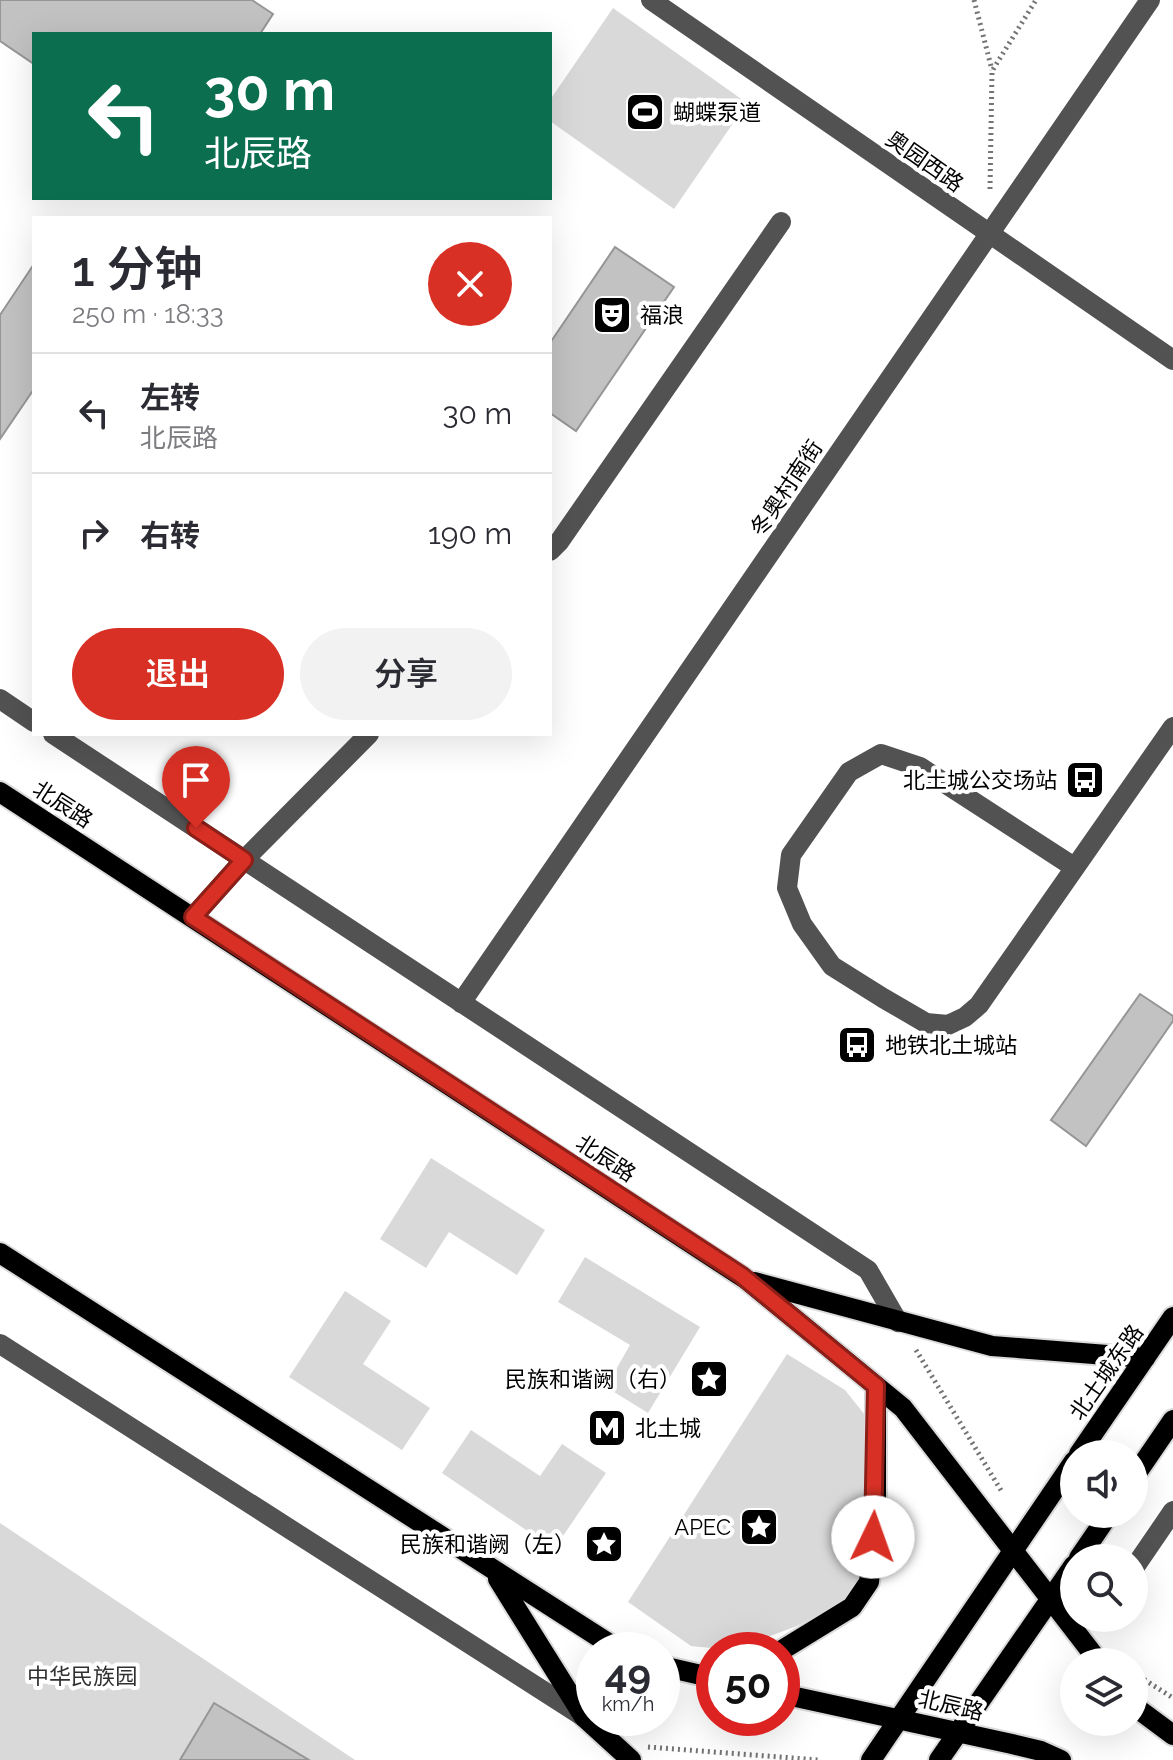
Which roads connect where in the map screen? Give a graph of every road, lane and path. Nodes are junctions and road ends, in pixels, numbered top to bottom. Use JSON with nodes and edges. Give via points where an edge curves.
{"nodes":[{"id":1,"x":651,"y":0,"type":"edge"},
{"id":2,"x":974,"y":0,"type":"edge"},
{"id":3,"x":1036,"y":0,"type":"edge"},
{"id":4,"x":1150,"y":0,"type":"edge"},
{"id":5,"x":992,"y":71,"type":"junction"},
{"id":6,"x":990,"y":190,"type":"dead end"},
{"id":7,"x":781,"y":222,"type":"dead end"},
{"id":8,"x":989,"y":234,"type":"junction"},
{"id":9,"x":1173,"y":360,"type":"edge"},
{"id":10,"x":552,"y":549,"type":"edge"},
{"id":11,"x":0,"y":699,"type":"edge"},
{"id":12,"x":32,"y":721,"type":"edge"},
{"id":13,"x":1173,"y":727,"type":"edge"},
{"id":14,"x":56,"y":736,"type":"edge"},
{"id":15,"x":367,"y":736,"type":"edge"},
{"id":16,"x":0,"y":792,"type":"edge"},
{"id":17,"x":244,"y":860,"type":"junction"},
{"id":18,"x":1074,"y":867,"type":"junction"},
{"id":19,"x":193,"y":917,"type":"junction"},
{"id":20,"x":461,"y":1003,"type":"junction"},
{"id":21,"x":0,"y":1253,"type":"edge"},
{"id":22,"x":747,"y":1280,"type":"junction"},
{"id":23,"x":1173,"y":1317,"type":"edge"},
{"id":24,"x":898,"y":1322,"type":"junction"},
{"id":25,"x":0,"y":1344,"type":"edge"},
{"id":26,"x":1145,"y":1358,"type":"junction"},
{"id":27,"x":876,"y":1386,"type":"junction"},
{"id":28,"x":1173,"y":1420,"type":"edge"},
{"id":29,"x":1089,"y":1440,"type":"edge"},
{"id":30,"x":1148,"y":1457,"type":"edge"},
{"id":31,"x":988,"y":1471,"type":"dead end"},
{"id":32,"x":1060,"y":1482,"type":"edge"},
{"id":33,"x":1173,"y":1511,"type":"edge"},
{"id":34,"x":1148,"y":1548,"type":"edge"},
{"id":35,"x":1013,"y":1551,"type":"junction"},
{"id":36,"x":494,"y":1572,"type":"junction"},
{"id":37,"x":1060,"y":1585,"type":"edge"},
{"id":38,"x":1050,"y":1600,"type":"junction"},
{"id":39,"x":1060,"y":1600,"type":"edge"},
{"id":40,"x":590,"y":1632,"type":"edge"},
{"id":41,"x":800,"y":1639,"type":"edge"},
{"id":42,"x":1088,"y":1648,"type":"edge"},
{"id":43,"x":1148,"y":1682,"type":"edge"},
{"id":44,"x":800,"y":1698,"type":"edge"},
{"id":45,"x":1173,"y":1698,"type":"edge"},
{"id":46,"x":576,"y":1704,"type":"edge"},
{"id":47,"x":576,"y":1712,"type":"edge"},
{"id":48,"x":1148,"y":1716,"type":"edge"},
{"id":49,"x":900,"y":1718,"type":"junction"},
{"id":50,"x":958,"y":1731,"type":"junction"},
{"id":51,"x":1173,"y":1735,"type":"edge"},
{"id":52,"x":604,"y":1736,"type":"edge"},
{"id":53,"x":613,"y":1744,"type":"junction"},
{"id":54,"x":631,"y":1760,"type":"edge"},
{"id":55,"x":819,"y":1760,"type":"edge"},
{"id":56,"x":871,"y":1760,"type":"edge"},
{"id":57,"x":939,"y":1760,"type":"edge"},
{"id":58,"x":1061,"y":1760,"type":"edge"}],
"edges":[{"from":1,"to":8,"type":"street","name":"奥园西路"},
{"from":2,"to":5,"type":"path"},
{"from":3,"to":5,"type":"path"},
{"from":4,"to":8,"type":"street","name":"冬奥村南街"},
{"from":5,"to":6,"type":"path"},
{"from":7,"to":10,"type":"street"},
{"from":8,"to":9,"type":"street","name":"奥园西路"},
{"from":8,"to":20,"type":"street","name":"冬奥村南街"},
{"from":11,"to":12,"type":"street"},
{"from":13,"to":18,"type":"street"},
{"from":14,"to":17,"type":"street"},
{"from":15,"to":17,"type":"street"},
{"from":16,"to":19,"type":"main road","name":"北辰路"},
{"from":17,"to":19,"type":"street"},
{"from":17,"to":20,"type":"street"},
{"from":18,"to":18,"type":"street","via":[[920,767],[881,754],[849,772],[791,855],[787,888],[802,924],[832,966],[926,1023],[948,1025],[979,1005]]},
{"from":19,"to":22,"type":"main road","name":"北辰路"},
{"from":20,"to":24,"type":"street","via":[[868,1270]]},
{"from":21,"to":36,"type":"main road"},
{"from":22,"to":24,"type":"main road"},
{"from":22,"to":27,"type":"main road","name":"北辰路"},
{"from":23,"to":26,"type":"main road","name":"北土城东路"},
{"from":24,"to":26,"type":"main road","via":[[992,1346]]},
{"from":24,"to":31,"type":"path"},
{"from":25,"to":47,"type":"street"},
{"from":26,"to":29,"type":"main road","name":"北土城东路"},
{"from":27,"to":35,"type":"main road","name":"北辰路","via":[[903,1408]]},
{"from":27,"to":41,"type":"main road","via":[[876,1514],[869,1582],[852,1607]]},
{"from":28,"to":30,"type":"main road"},
{"from":32,"to":35,"type":"main road"},
{"from":33,"to":34,"type":"street"},
{"from":35,"to":38,"type":"main road","name":"北辰路"},
{"from":35,"to":49,"type":"main road"},
{"from":36,"to":40,"type":"main road"},
{"from":36,"to":46,"type":"main road"},
{"from":37,"to":38,"type":"main road"},
{"from":38,"to":39,"type":"street"},
{"from":38,"to":42,"type":"main road","name":"北辰路"},
{"from":38,"to":50,"type":"main road"},
{"from":43,"to":45,"type":"path"},
{"from":44,"to":49,"type":"main road","name":"北辰路"},
{"from":48,"to":51,"type":"main road"},
{"from":49,"to":50,"type":"main road","name":"北辰路"},
{"from":49,"to":56,"type":"main road"},
{"from":50,"to":57,"type":"main road"},
{"from":50,"to":58,"type":"main road","name":"北辰路"},
{"from":52,"to":53,"type":"main road"},
{"from":53,"to":54,"type":"main road"},
{"from":53,"to":55,"type":"path"}]}
